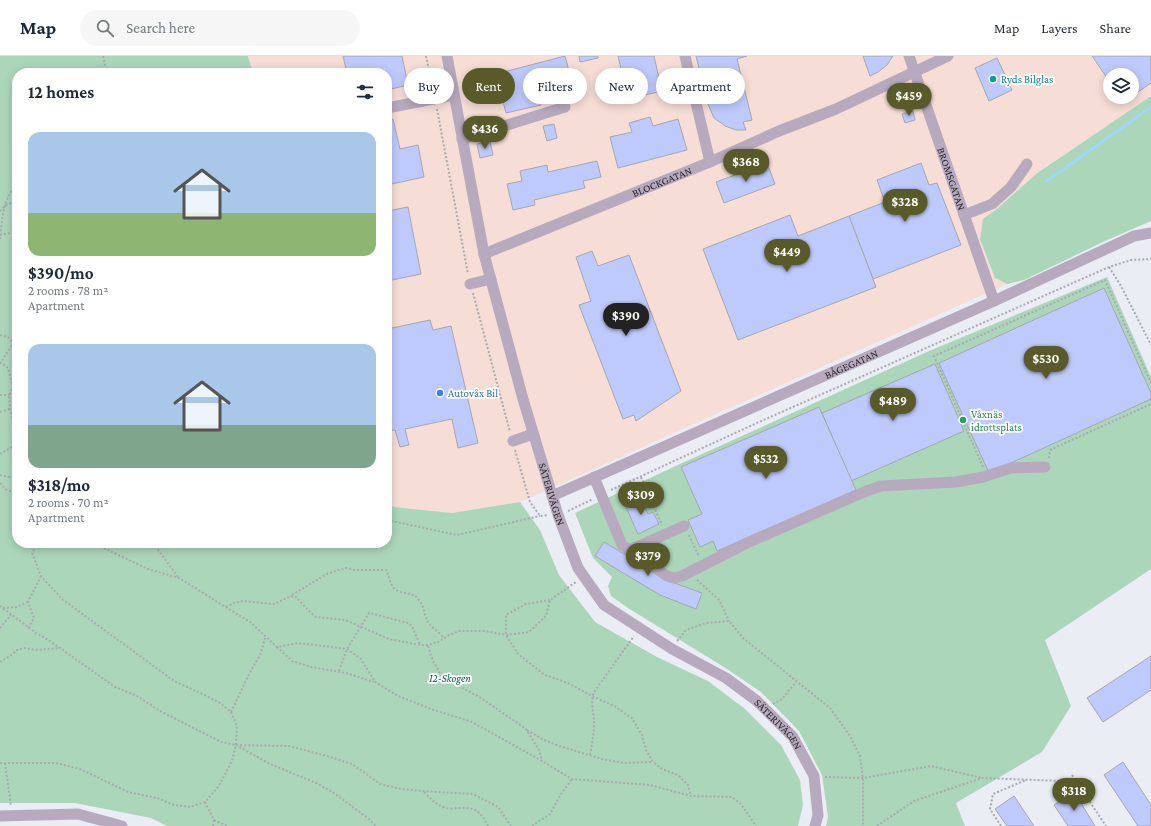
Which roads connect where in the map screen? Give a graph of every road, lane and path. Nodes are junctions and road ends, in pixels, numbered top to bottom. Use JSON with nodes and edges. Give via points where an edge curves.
{"nodes":[{"id":1,"x":104,"y":56,"type":"edge"},
{"id":2,"x":426,"y":56,"type":"edge"},
{"id":3,"x":446,"y":56,"type":"edge"},
{"id":4,"x":685,"y":56,"type":"edge"},
{"id":5,"x":909,"y":56,"type":"edge"},
{"id":6,"x":948,"y":56,"type":"edge"},
{"id":7,"x":106,"y":68,"type":"edge"},
{"id":8,"x":429,"y":68,"type":"edge"},
{"id":9,"x":448,"y":68,"type":"edge"},
{"id":10,"x":914,"y":72,"type":"junction"},
{"id":11,"x":454,"y":95,"type":"edge"},
{"id":12,"x":408,"y":104,"type":"edge"},
{"id":13,"x":436,"y":104,"type":"edge"},
{"id":14,"x":392,"y":107,"type":"edge"},
{"id":15,"x":565,"y":107,"type":"dead end"},
{"id":16,"x":462,"y":139,"type":"junction"},
{"id":17,"x":710,"y":162,"type":"junction"},
{"id":18,"x":1027,"y":164,"type":"dead end"},
{"id":19,"x":12,"y":190,"type":"edge"},
{"id":20,"x":12,"y":203,"type":"edge"},
{"id":21,"x":6,"y":205,"type":"junction"},
{"id":22,"x":0,"y":211,"type":"edge"},
{"id":23,"x":964,"y":215,"type":"junction"},
{"id":24,"x":12,"y":233,"type":"edge"},
{"id":25,"x":1151,"y":233,"type":"edge"},
{"id":26,"x":0,"y":235,"type":"edge"},
{"id":27,"x":0,"y":239,"type":"edge"},
{"id":28,"x":484,"y":254,"type":"junction"},
{"id":29,"x":1151,"y":259,"type":"edge"},
{"id":30,"x":1109,"y":267,"type":"junction"},
{"id":31,"x":491,"y":279,"type":"junction"},
{"id":32,"x":470,"y":284,"type":"junction"},
{"id":33,"x":994,"y":301,"type":"junction"},
{"id":34,"x":0,"y":335,"type":"edge"},
{"id":35,"x":12,"y":340,"type":"edge"},
{"id":36,"x":12,"y":345,"type":"edge"},
{"id":37,"x":1151,"y":345,"type":"edge"},
{"id":38,"x":0,"y":363,"type":"edge"},
{"id":39,"x":12,"y":383,"type":"edge"},
{"id":40,"x":1151,"y":383,"type":"edge"},
{"id":41,"x":12,"y":389,"type":"edge"},
{"id":42,"x":0,"y":395,"type":"edge"},
{"id":43,"x":9,"y":395,"type":"junction"},
{"id":44,"x":1151,"y":404,"type":"edge"},
{"id":45,"x":10,"y":409,"type":"junction"},
{"id":46,"x":0,"y":412,"type":"edge"},
{"id":47,"x":12,"y":416,"type":"edge"},
{"id":48,"x":533,"y":434,"type":"junction"},
{"id":49,"x":513,"y":441,"type":"junction"},
{"id":50,"x":12,"y":448,"type":"edge"},
{"id":51,"x":0,"y":454,"type":"edge"},
{"id":52,"x":1045,"y":467,"type":"joint"},
{"id":53,"x":0,"y":475,"type":"edge"},
{"id":54,"x":987,"y":476,"type":"junction"},
{"id":55,"x":594,"y":477,"type":"junction"},
{"id":56,"x":641,"y":477,"type":"junction"},
{"id":57,"x":12,"y":478,"type":"edge"},
{"id":58,"x":0,"y":483,"type":"edge"},
{"id":59,"x":12,"y":492,"type":"edge"},
{"id":60,"x":602,"y":495,"type":"junction"},
{"id":61,"x":552,"y":496,"type":"junction"},
{"id":62,"x":558,"y":515,"type":"junction"},
{"id":63,"x":540,"y":516,"type":"junction"},
{"id":64,"x":392,"y":521,"type":"edge"},
{"id":65,"x":684,"y":526,"type":"joint"},
{"id":66,"x":666,"y":534,"type":"junction"},
{"id":67,"x":35,"y":548,"type":"edge"},
{"id":68,"x":105,"y":548,"type":"edge"},
{"id":69,"x":156,"y":548,"type":"edge"},
{"id":70,"x":630,"y":550,"type":"junction"},
{"id":71,"x":703,"y":565,"type":"junction"},
{"id":72,"x":688,"y":573,"type":"junction"},
{"id":73,"x":41,"y":576,"type":"junction"},
{"id":74,"x":584,"y":577,"type":"junction"},
{"id":75,"x":179,"y":578,"type":"junction"},
{"id":76,"x":291,"y":596,"type":"junction"},
{"id":77,"x":550,"y":600,"type":"junction"},
{"id":78,"x":28,"y":602,"type":"junction"},
{"id":79,"x":0,"y":606,"type":"edge"},
{"id":80,"x":225,"y":607,"type":"junction"},
{"id":81,"x":3,"y":608,"type":"junction"},
{"id":82,"x":11,"y":615,"type":"junction"},
{"id":83,"x":729,"y":621,"type":"junction"},
{"id":84,"x":360,"y":627,"type":"junction"},
{"id":85,"x":0,"y":628,"type":"edge"},
{"id":86,"x":28,"y":628,"type":"junction"},
{"id":87,"x":639,"y":628,"type":"junction"},
{"id":88,"x":506,"y":635,"type":"junction"},
{"id":89,"x":265,"y":638,"type":"junction"},
{"id":90,"x":444,"y":638,"type":"junction"},
{"id":91,"x":428,"y":645,"type":"junction"},
{"id":92,"x":420,"y":646,"type":"junction"},
{"id":93,"x":277,"y":647,"type":"junction"},
{"id":94,"x":61,"y":648,"type":"junction"},
{"id":95,"x":347,"y":649,"type":"junction"},
{"id":96,"x":672,"y":649,"type":"junction"},
{"id":97,"x":0,"y":662,"type":"edge"},
{"id":98,"x":339,"y":671,"type":"junction"},
{"id":99,"x":375,"y":682,"type":"junction"},
{"id":100,"x":796,"y":682,"type":"junction"},
{"id":101,"x":592,"y":696,"type":"junction"},
{"id":102,"x":765,"y":709,"type":"junction"},
{"id":103,"x":232,"y":712,"type":"junction"},
{"id":104,"x":526,"y":729,"type":"junction"},
{"id":105,"x":236,"y":745,"type":"junction"},
{"id":106,"x":590,"y":754,"type":"junction"},
{"id":107,"x":542,"y":761,"type":"junction"},
{"id":108,"x":653,"y":762,"type":"junction"},
{"id":109,"x":0,"y":763,"type":"edge"},
{"id":110,"x":5,"y":763,"type":"junction"},
{"id":111,"x":1072,"y":775,"type":"dead end"},
{"id":112,"x":814,"y":776,"type":"junction"},
{"id":113,"x":863,"y":778,"type":"junction"},
{"id":114,"x":982,"y":778,"type":"junction"},
{"id":115,"x":572,"y":779,"type":"junction"},
{"id":116,"x":1027,"y":780,"type":"junction"},
{"id":117,"x":1062,"y":781,"type":"dead end"},
{"id":118,"x":423,"y":791,"type":"junction"},
{"id":119,"x":691,"y":796,"type":"junction"},
{"id":120,"x":205,"y":802,"type":"junction"},
{"id":121,"x":0,"y":816,"type":"edge"},
{"id":122,"x":12,"y":816,"type":"junction"},
{"id":123,"x":214,"y":820,"type":"junction"},
{"id":124,"x":122,"y":826,"type":"edge"},
{"id":125,"x":213,"y":826,"type":"edge"},
{"id":126,"x":227,"y":826,"type":"edge"},
{"id":127,"x":376,"y":826,"type":"edge"},
{"id":128,"x":488,"y":826,"type":"edge"},
{"id":129,"x":511,"y":826,"type":"edge"},
{"id":130,"x":532,"y":826,"type":"edge"},
{"id":131,"x":756,"y":826,"type":"edge"},
{"id":132,"x":815,"y":826,"type":"edge"},
{"id":133,"x":863,"y":826,"type":"edge"},
{"id":134,"x":877,"y":826,"type":"edge"},
{"id":135,"x":1001,"y":826,"type":"edge"},
{"id":136,"x":1106,"y":826,"type":"edge"}],
"edges":[{"from":1,"to":7,"type":"path"},
{"from":2,"to":8,"type":"path"},
{"from":3,"to":9,"type":"street","name":"SÄTERIVÄGEN"},
{"from":4,"to":17,"type":"street"},
{"from":5,"to":10,"type":"street","name":"BROMSGATAN"},
{"from":6,"to":10,"type":"street","name":"BLOCKGATAN"},
{"from":10,"to":17,"type":"street","name":"BLOCKGATAN","via":[[836,109]]},
{"from":10,"to":23,"type":"street","name":"BROMSGATAN"},
{"from":11,"to":16,"type":"street","name":"SÄTERIVÄGEN"},
{"from":12,"to":14,"type":"street"},
{"from":13,"to":32,"type":"path"},
{"from":15,"to":16,"type":"street"},
{"from":16,"to":28,"type":"street","name":"SÄTERIVÄGEN"},
{"from":17,"to":28,"type":"street","name":"BLOCKGATAN"},
{"from":18,"to":23,"type":"street","via":[[1011,187],[992,204]]},
{"from":19,"to":21,"type":"path","via":[[6,199]]},
{"from":20,"to":21,"type":"path"},
{"from":21,"to":22,"type":"path"},
{"from":21,"to":26,"type":"path"},
{"from":23,"to":33,"type":"street","name":"BROMSGATAN"},
{"from":24,"to":26,"type":"path"},
{"from":25,"to":33,"type":"street","name":"BÅGEGATAN","via":[[1134,236]]},
{"from":26,"to":27,"type":"path"},
{"from":28,"to":31,"type":"street","name":"SÄTERIVÄGEN"},
{"from":29,"to":30,"type":"path","via":[[1131,260]]},
{"from":30,"to":37,"type":"path"},
{"from":30,"to":56,"type":"path"},
{"from":31,"to":32,"type":"street"},
{"from":31,"to":48,"type":"street","name":"SÄTERIVÄGEN"},
{"from":32,"to":49,"type":"path"},
{"from":33,"to":55,"type":"street","name":"BÅGEGATAN"},
{"from":34,"to":35,"type":"path"},
{"from":36,"to":38,"type":"path"},
{"from":38,"to":39,"type":"path","via":[[8,368]]},
{"from":40,"to":54,"type":"path","via":[[1105,280],[934,356]]},
{"from":41,"to":43,"type":"path"},
{"from":42,"to":43,"type":"path"},
{"from":43,"to":45,"type":"path"},
{"from":44,"to":52,"type":"path","via":[[1050,450]]},
{"from":45,"to":46,"type":"path"},
{"from":45,"to":47,"type":"path"},
{"from":48,"to":49,"type":"street"},
{"from":48,"to":61,"type":"street","name":"SÄTERIVÄGEN"},
{"from":49,"to":63,"type":"path","via":[[530,502]]},
{"from":50,"to":51,"type":"path"},
{"from":52,"to":54,"type":"street","via":[[1011,468]]},
{"from":53,"to":57,"type":"path"},
{"from":54,"to":71,"type":"street","via":[[956,482],[880,486],[747,543]]},
{"from":55,"to":60,"type":"street"},
{"from":55,"to":61,"type":"street","name":"BÅGEGATAN"},
{"from":56,"to":60,"type":"path"},
{"from":56,"to":66,"type":"path"},
{"from":58,"to":59,"type":"path"},
{"from":60,"to":62,"type":"path"},
{"from":60,"to":70,"type":"street","via":[[619,541]]},
{"from":61,"to":62,"type":"street","name":"SÄTERIVÄGEN"},
{"from":62,"to":63,"type":"path"},
{"from":62,"to":74,"type":"street","name":"SÄTERIVÄGEN","via":[[578,568]]},
{"from":63,"to":64,"type":"path","via":[[457,535]]},
{"from":65,"to":66,"type":"street"},
{"from":65,"to":71,"type":"path"},
{"from":66,"to":70,"type":"street"},
{"from":67,"to":73,"type":"path","via":[[32,554]]},
{"from":68,"to":75,"type":"path","via":[[148,569]]},
{"from":69,"to":75,"type":"path"},
{"from":70,"to":72,"type":"street","via":[[667,576],[674,578]]},
{"from":71,"to":72,"type":"street"},
{"from":72,"to":83,"type":"path","via":[[719,600]]},
{"from":73,"to":78,"type":"path"},
{"from":73,"to":103,"type":"path","via":[[62,599],[174,681],[209,697]]},
{"from":74,"to":77,"type":"path"},
{"from":74,"to":87,"type":"street","name":"SÄTERIVÄGEN","via":[[604,605]]},
{"from":75,"to":80,"type":"path"},
{"from":76,"to":80,"type":"path","via":[[274,604],[243,601]]},
{"from":76,"to":84,"type":"path","via":[[296,597],[316,616],[345,620]]},
{"from":76,"to":90,"type":"path","via":[[338,570],[386,570],[394,589],[413,594],[420,601],[430,625]]},
{"from":77,"to":88,"type":"path","via":[[546,616],[529,632]]},
{"from":77,"to":88,"type":"path","via":[[526,604],[506,615]]},
{"from":78,"to":81,"type":"path","via":[[16,607]]},
{"from":78,"to":86,"type":"path","via":[[34,618]]},
{"from":79,"to":81,"type":"path"},
{"from":80,"to":89,"type":"path","via":[[250,622]]},
{"from":81,"to":82,"type":"path"},
{"from":82,"to":85,"type":"path"},
{"from":82,"to":86,"type":"path"},
{"from":83,"to":96,"type":"path","via":[[706,623],[686,630]]},
{"from":83,"to":100,"type":"path","via":[[744,639]]},
{"from":84,"to":92,"type":"path","via":[[389,639]]},
{"from":84,"to":92,"type":"path","via":[[370,613],[408,623],[412,626]]},
{"from":84,"to":95,"type":"path"},
{"from":86,"to":94,"type":"path"},
{"from":87,"to":96,"type":"street","name":"SÄTERIVÄGEN"},
{"from":87,"to":101,"type":"path"},
{"from":88,"to":90,"type":"path","via":[[486,631],[459,631]]},
{"from":88,"to":101,"type":"path","via":[[518,654],[545,675],[568,683]]},
{"from":89,"to":93,"type":"path"},
{"from":89,"to":103,"type":"path","via":[[261,653]]},
{"from":90,"to":91,"type":"path"},
{"from":91,"to":92,"type":"path"},
{"from":91,"to":104,"type":"path","via":[[440,673]]},
{"from":93,"to":95,"type":"path","via":[[298,643]]},
{"from":93,"to":98,"type":"path","via":[[292,660],[311,667]]},
{"from":94,"to":97,"type":"path","via":[[24,648]]},
{"from":94,"to":105,"type":"path","via":[[115,687],[137,696],[160,711],[221,742]]},
{"from":95,"to":98,"type":"path"},
{"from":95,"to":99,"type":"path","via":[[361,659]]},
{"from":96,"to":102,"type":"street","name":"SÄTERIVÄGEN","via":[[726,678]]},
{"from":98,"to":99,"type":"path"},
{"from":99,"to":107,"type":"path","via":[[398,696],[472,722]]},
{"from":100,"to":102,"type":"path","via":[[782,699]]},
{"from":100,"to":113,"type":"path","via":[[830,708],[850,736],[860,756]]},
{"from":101,"to":106,"type":"path","via":[[594,724]]},
{"from":101,"to":108,"type":"path","via":[[632,718]]},
{"from":102,"to":112,"type":"street","name":"SÄTERIVÄGEN","via":[[793,737]]},
{"from":103,"to":105,"type":"path","via":[[237,726]]},
{"from":104,"to":106,"type":"path","via":[[559,746]]},
{"from":104,"to":107,"type":"path","via":[[539,750]]},
{"from":105,"to":118,"type":"path","via":[[289,746],[352,764],[380,784]]},
{"from":105,"to":120,"type":"path","via":[[232,761],[218,787]]},
{"from":105,"to":127,"type":"path","via":[[270,764],[334,793]]},
{"from":106,"to":108,"type":"path","via":[[624,763]]},
{"from":107,"to":115,"type":"path"},
{"from":108,"to":119,"type":"path","via":[[662,769],[678,775],[688,785]]},
{"from":109,"to":110,"type":"path"},
{"from":110,"to":120,"type":"path","via":[[56,763],[80,769],[128,792],[157,798],[174,805],[190,807]]},
{"from":110,"to":122,"type":"path"},
{"from":111,"to":136,"type":"path"},
{"from":112,"to":113,"type":"path"},
{"from":112,"to":132,"type":"street","name":"SÄTERIVÄGEN","via":[[818,815]]},
{"from":113,"to":114,"type":"path","via":[[931,766]]},
{"from":113,"to":133,"type":"path"},
{"from":114,"to":116,"type":"path"},
{"from":114,"to":134,"type":"path","via":[[914,801]]},
{"from":115,"to":119,"type":"path","via":[[650,785]]},
{"from":115,"to":130,"type":"path","via":[[550,814]]},
{"from":116,"to":117,"type":"path"},
{"from":116,"to":135,"type":"path","via":[[993,794],[990,809]]},
{"from":118,"to":128,"type":"path","via":[[434,803],[448,808],[466,808],[482,814]]},
{"from":118,"to":129,"type":"path","via":[[473,794],[498,807]]},
{"from":119,"to":131,"type":"path","via":[[732,797],[741,804]]},
{"from":120,"to":123,"type":"path"},
{"from":121,"to":122,"type":"street"},
{"from":122,"to":124,"type":"street","via":[[78,814]]},
{"from":123,"to":125,"type":"path"},
{"from":123,"to":126,"type":"path"}]}
